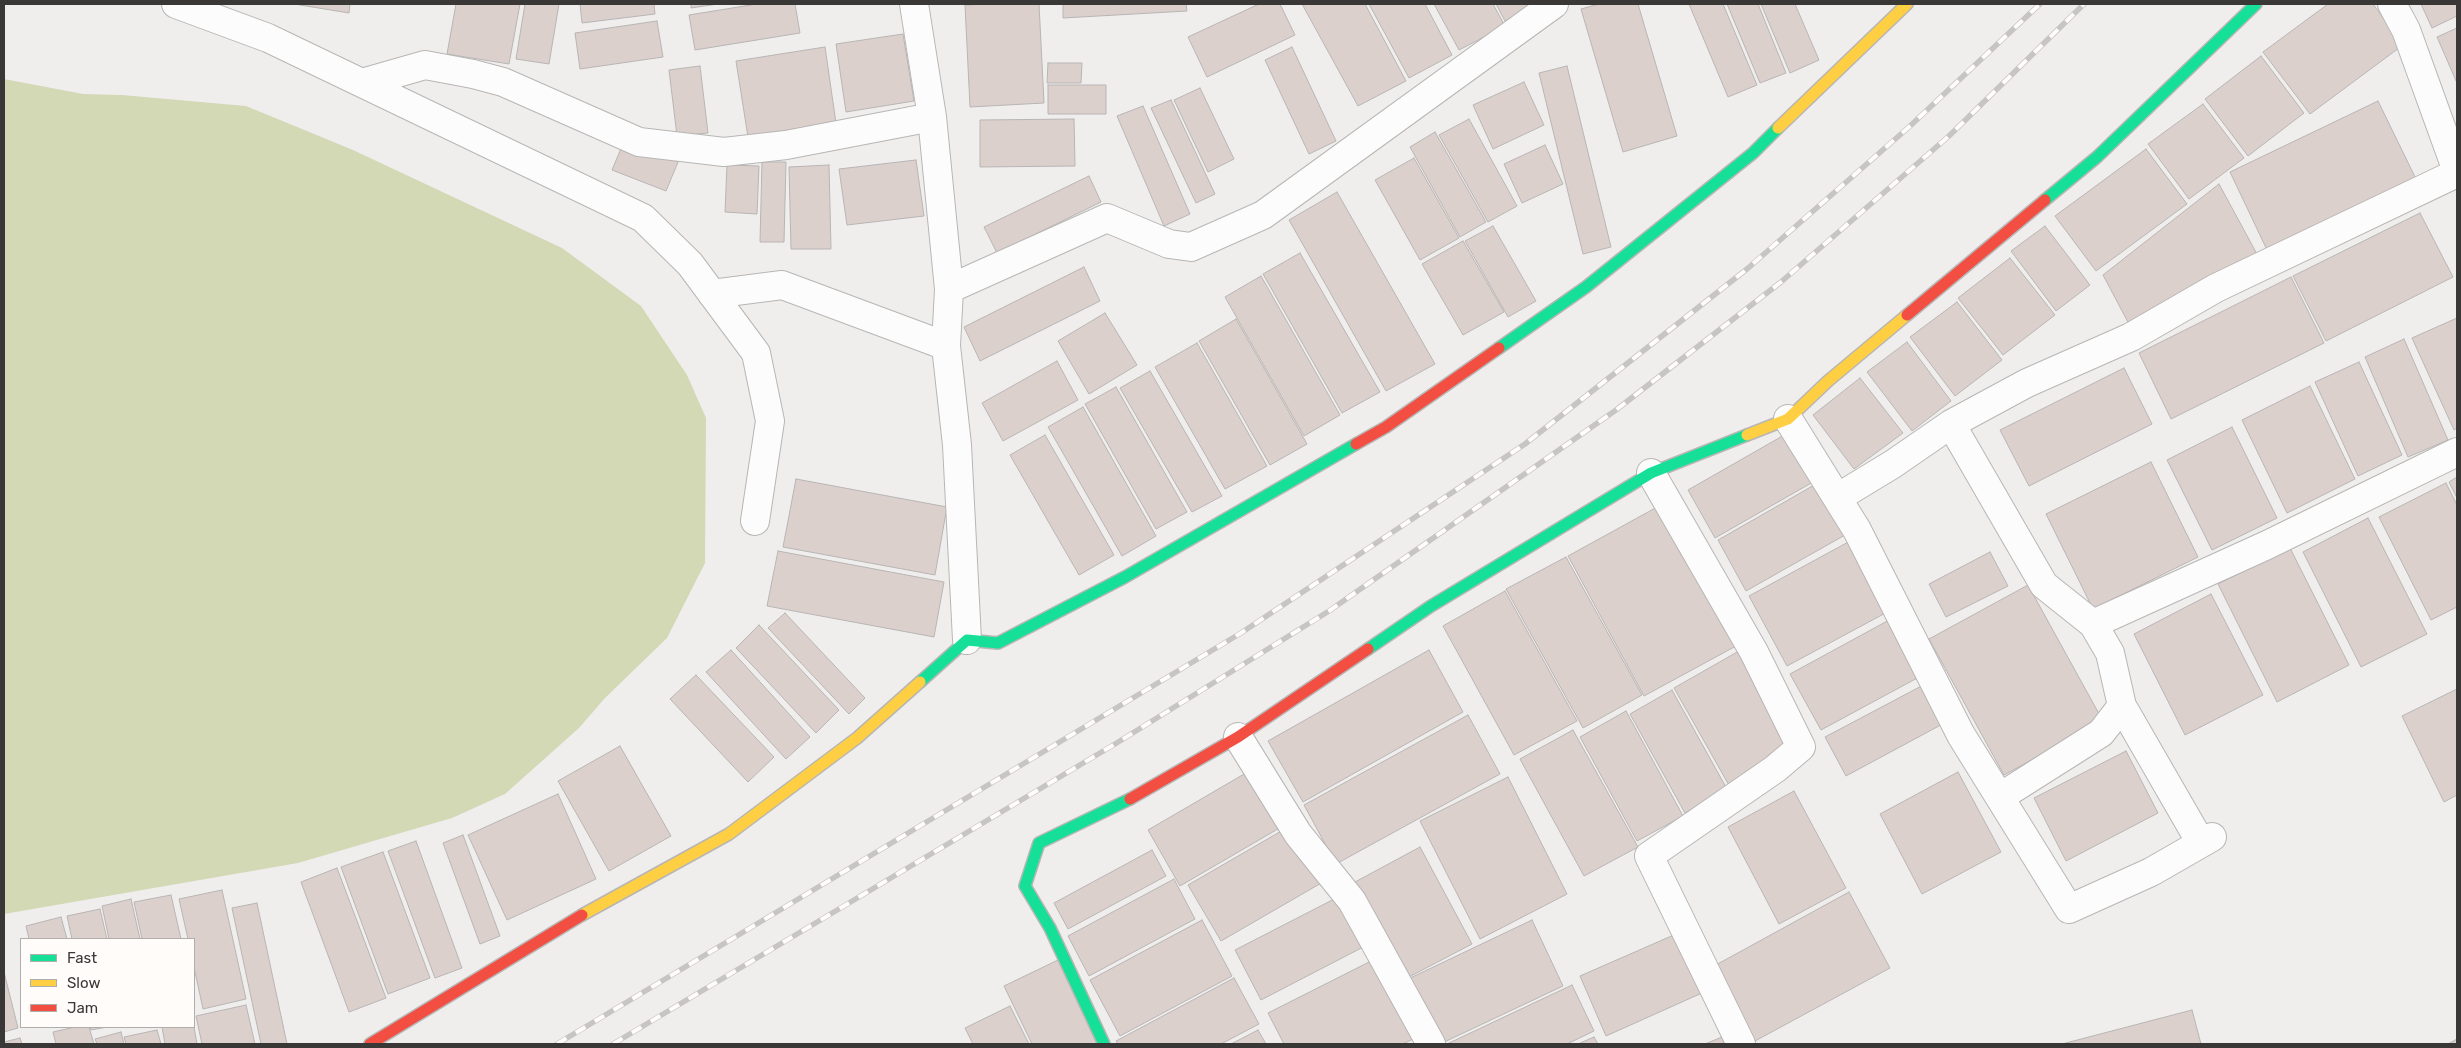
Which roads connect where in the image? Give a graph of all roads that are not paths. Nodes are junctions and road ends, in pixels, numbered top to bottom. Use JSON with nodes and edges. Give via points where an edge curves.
{"nodes":[{"id":1,"x":176,"y":4,"type":"edge"},
{"id":2,"x":914,"y":4,"type":"edge"},
{"id":3,"x":1554,"y":4,"type":"edge"},
{"id":4,"x":1907,"y":4,"type":"edge"},
{"id":5,"x":2256,"y":4,"type":"edge"},
{"id":6,"x":2392,"y":4,"type":"edge"},
{"id":7,"x":362,"y":83,"type":"junction"},
{"id":8,"x":932,"y":117,"type":"junction"},
{"id":9,"x":2457,"y":172,"type":"edge"},
{"id":10,"x":949,"y":288,"type":"junction"},
{"id":11,"x":712,"y":294,"type":"junction"},
{"id":12,"x":946,"y":346,"type":"junction"},
{"id":13,"x":1788,"y":419,"type":"junction"},
{"id":14,"x":1951,"y":424,"type":"junction"},
{"id":15,"x":2457,"y":452,"type":"edge"},
{"id":16,"x":1651,"y":473,"type":"junction"},
{"id":17,"x":1837,"y":498,"type":"junction"},
{"id":18,"x":755,"y":521,"type":"dead end"},
{"id":19,"x":2093,"y":624,"type":"junction"},
{"id":20,"x":967,"y":640,"type":"junction"},
{"id":21,"x":2122,"y":706,"type":"junction"},
{"id":22,"x":1238,"y":737,"type":"junction"},
{"id":23,"x":2000,"y":797,"type":"junction"},
{"id":24,"x":370,"y":1044,"type":"edge"},
{"id":25,"x":1104,"y":1044,"type":"edge"},
{"id":26,"x":1431,"y":1044,"type":"edge"},
{"id":27,"x":1741,"y":1044,"type":"edge"}],
"edges":[{"from":1,"to":7,"type":"street","via":[[268,38]]},
{"from":2,"to":8,"type":"street"},
{"from":3,"to":10,"type":"street","via":[[1263,215],[1191,247],[1169,244],[1107,218]]},
{"from":4,"to":20,"type":"street","via":[[1745,159],[1586,287],[1386,427],[1125,577],[998,643]]},
{"from":5,"to":13,"type":"street","via":[[2097,157],[1828,381]]},
{"from":6,"to":9,"type":"street","via":[[2406,30]]},
{"from":7,"to":8,"type":"street","via":[[425,65],[473,74],[502,82],[639,142],[724,152]]},
{"from":7,"to":11,"type":"street","via":[[643,218],[690,264]]},
{"from":8,"to":10,"type":"street"},
{"from":9,"to":14,"type":"street","via":[[2216,288],[2131,337],[2027,383]]},
{"from":10,"to":12,"type":"street"},
{"from":11,"to":12,"type":"street","via":[[782,285]]},
{"from":11,"to":18,"type":"street","via":[[756,352],[770,421]]},
{"from":12,"to":20,"type":"street","via":[[957,445]]},
{"from":13,"to":16,"type":"street"},
{"from":13,"to":17,"type":"street"},
{"from":14,"to":17,"type":"street"},
{"from":14,"to":19,"type":"street","via":[[2044,585]]},
{"from":15,"to":19,"type":"street"},
{"from":16,"to":22,"type":"street","via":[[1431,606]]},
{"from":16,"to":27,"type":"street","via":[[1754,652],[1801,747],[1775,769],[1649,856]]},
{"from":17,"to":23,"type":"street","via":[[1857,530],[1961,735]]},
{"from":19,"to":21,"type":"street","via":[[2110,654]]},
{"from":20,"to":24,"type":"street","via":[[857,738],[729,834],[559,928]]},
{"from":21,"to":23,"type":"street","via":[[2100,733]]},
{"from":21,"to":23,"type":"street","via":[[2206,840],[2151,872],[2069,909]]},
{"from":22,"to":25,"type":"street","via":[[1133,797],[1039,843],[1025,886],[1050,928]]},
{"from":22,"to":26,"type":"street","via":[[1298,834],[1352,901]]}]}
